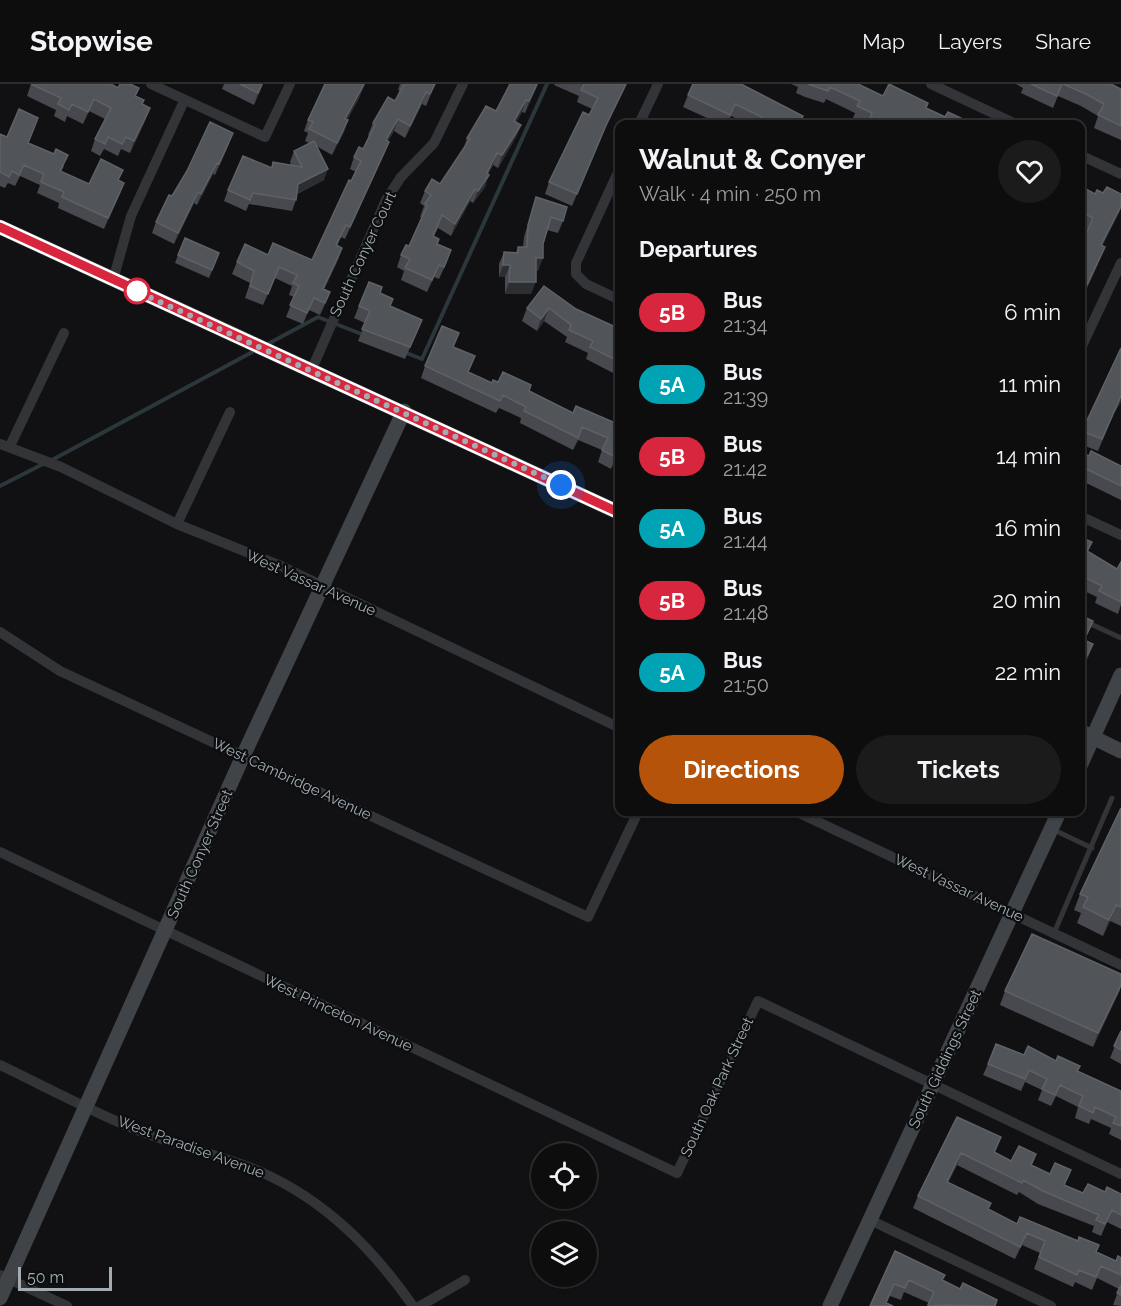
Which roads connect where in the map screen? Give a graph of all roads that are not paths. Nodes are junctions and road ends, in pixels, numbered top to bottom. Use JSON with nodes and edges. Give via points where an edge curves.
{"nodes":[{"id":1,"x":151,"y":84,"type":"edge"},
{"id":2,"x":290,"y":84,"type":"edge"},
{"id":3,"x":463,"y":84,"type":"edge"},
{"id":4,"x":658,"y":84,"type":"edge"},
{"id":5,"x":931,"y":84,"type":"edge"},
{"id":6,"x":184,"y":100,"type":"junction"},
{"id":7,"x":645,"y":120,"type":"edge"},
{"id":8,"x":1008,"y":120,"type":"edge"},
{"id":9,"x":1085,"y":157,"type":"edge"},
{"id":10,"x":1121,"y":174,"type":"edge"},
{"id":11,"x":615,"y":179,"type":"edge"},
{"id":12,"x":0,"y":226,"type":"edge"},
{"id":13,"x":1121,"y":263,"type":"edge"},
{"id":14,"x":113,"y":280,"type":"junction"},
{"id":15,"x":615,"y":298,"type":"edge"},
{"id":16,"x":1085,"y":330,"type":"edge"},
{"id":17,"x":64,"y":333,"type":"dead end"},
{"id":18,"x":311,"y":371,"type":"junction"},
{"id":19,"x":404,"y":411,"type":"junction"},
{"id":20,"x":230,"y":412,"type":"dead end"},
{"id":21,"x":5,"y":445,"type":"edge"},
{"id":22,"x":615,"y":511,"type":"edge"},
{"id":23,"x":1085,"y":518,"type":"edge"},
{"id":24,"x":177,"y":524,"type":"junction"},
{"id":25,"x":1121,"y":535,"type":"edge"},
{"id":26,"x":322,"y":586,"type":"junction"},
{"id":27,"x":1085,"y":621,"type":"edge"},
{"id":28,"x":0,"y":632,"type":"edge"},
{"id":29,"x":1121,"y":639,"type":"edge"},
{"id":30,"x":1121,"y":675,"type":"edge"},
{"id":31,"x":615,"y":726,"type":"edge"},
{"id":32,"x":1087,"y":734,"type":"edge"},
{"id":33,"x":1121,"y":751,"type":"edge"},
{"id":34,"x":243,"y":756,"type":"junction"},
{"id":35,"x":1112,"y":798,"type":"dead end"},
{"id":36,"x":636,"y":816,"type":"edge"},
{"id":37,"x":806,"y":816,"type":"edge"},
{"id":38,"x":1057,"y":816,"type":"edge"},
{"id":39,"x":1051,"y":828,"type":"junction"},
{"id":40,"x":1092,"y":848,"type":"junction"},
{"id":41,"x":0,"y":852,"type":"edge"},
{"id":42,"x":1012,"y":913,"type":"junction"},
{"id":43,"x":165,"y":932,"type":"junction"},
{"id":44,"x":1054,"y":933,"type":"junction"},
{"id":45,"x":1121,"y":965,"type":"edge"},
{"id":46,"x":0,"y":1065,"type":"edge"},
{"id":47,"x":932,"y":1085,"type":"junction"},
{"id":48,"x":86,"y":1106,"type":"junction"},
{"id":49,"x":677,"y":1173,"type":"joint"},
{"id":50,"x":1121,"y":1174,"type":"edge"},
{"id":51,"x":870,"y":1220,"type":"junction"},
{"id":52,"x":4,"y":1277,"type":"edge"},
{"id":53,"x":465,"y":1280,"type":"dead end"},
{"id":54,"x":0,"y":1298,"type":"edge"},
{"id":55,"x":67,"y":1306,"type":"edge"},
{"id":56,"x":413,"y":1306,"type":"edge"},
{"id":57,"x":420,"y":1306,"type":"edge"},
{"id":58,"x":830,"y":1306,"type":"edge"},
{"id":59,"x":1051,"y":1306,"type":"edge"}],
"edges":[{"from":1,"to":6,"type":"street"},
{"from":2,"to":6,"type":"street","via":[[265,137]]},
{"from":3,"to":18,"type":"street","name":"South Conyer Court","via":[[434,142],[401,177],[386,200]]},
{"from":4,"to":7,"type":"street"},
{"from":5,"to":8,"type":"street"},
{"from":6,"to":14,"type":"street","via":[[131,216]]},
{"from":9,"to":10,"type":"street"},
{"from":11,"to":15,"type":"street","via":[[576,263],[576,274],[586,284]]},
{"from":12,"to":14,"type":"street"},
{"from":13,"to":16,"type":"street"},
{"from":14,"to":18,"type":"street"},
{"from":17,"to":21,"type":"street"},
{"from":18,"to":19,"type":"street"},
{"from":19,"to":22,"type":"street"},
{"from":19,"to":26,"type":"street","name":"South Conyer Street"},
{"from":20,"to":24,"type":"street"},
{"from":21,"to":24,"type":"street","name":"West Vassar Avenue","via":[[61,467]]},
{"from":23,"to":25,"type":"street"},
{"from":24,"to":26,"type":"street","name":"West Vassar Avenue"},
{"from":26,"to":31,"type":"street","name":"West Vassar Avenue"},
{"from":26,"to":34,"type":"street","name":"South Conyer Street"},
{"from":27,"to":29,"type":"lane"},
{"from":28,"to":34,"type":"street","name":"West Cambridge Avenue","via":[[60,671]]},
{"from":30,"to":32,"type":"street"},
{"from":32,"to":33,"type":"street"},
{"from":34,"to":36,"type":"street","name":"West Cambridge Avenue","via":[[588,917]]},
{"from":34,"to":43,"type":"street","name":"South Conyer Street"},
{"from":35,"to":40,"type":"lane"},
{"from":37,"to":42,"type":"street","name":"West Vassar Avenue"},
{"from":38,"to":39,"type":"street","name":"South Giddings Street"},
{"from":39,"to":40,"type":"lane"},
{"from":39,"to":42,"type":"street","name":"South Giddings Street"},
{"from":40,"to":44,"type":"lane"},
{"from":41,"to":43,"type":"street","name":"West Princeton Avenue"},
{"from":42,"to":44,"type":"street","name":"West Vassar Avenue"},
{"from":42,"to":47,"type":"street","name":"South Giddings Street"},
{"from":43,"to":48,"type":"street","name":"South Conyer Street"},
{"from":43,"to":49,"type":"street","name":"West Princeton Avenue"},
{"from":44,"to":45,"type":"street","name":"West Vassar Avenue"},
{"from":46,"to":48,"type":"street","name":"West Paradise Avenue"},
{"from":47,"to":49,"type":"street","name":"South Oak Park Street","via":[[758,1001]]},
{"from":47,"to":50,"type":"street"},
{"from":47,"to":51,"type":"street","name":"South Giddings Street"},
{"from":48,"to":52,"type":"street","name":"South Conyer Street"},
{"from":48,"to":56,"type":"street","name":"West Paradise Avenue","via":[[132,1128],[260,1172],[294,1189],[355,1234]]},
{"from":51,"to":58,"type":"street","name":"South Giddings Street"},
{"from":51,"to":59,"type":"street"},
{"from":52,"to":54,"type":"street","name":"South Conyer Street"},
{"from":52,"to":55,"type":"street"},
{"from":53,"to":57,"type":"street"}]}
